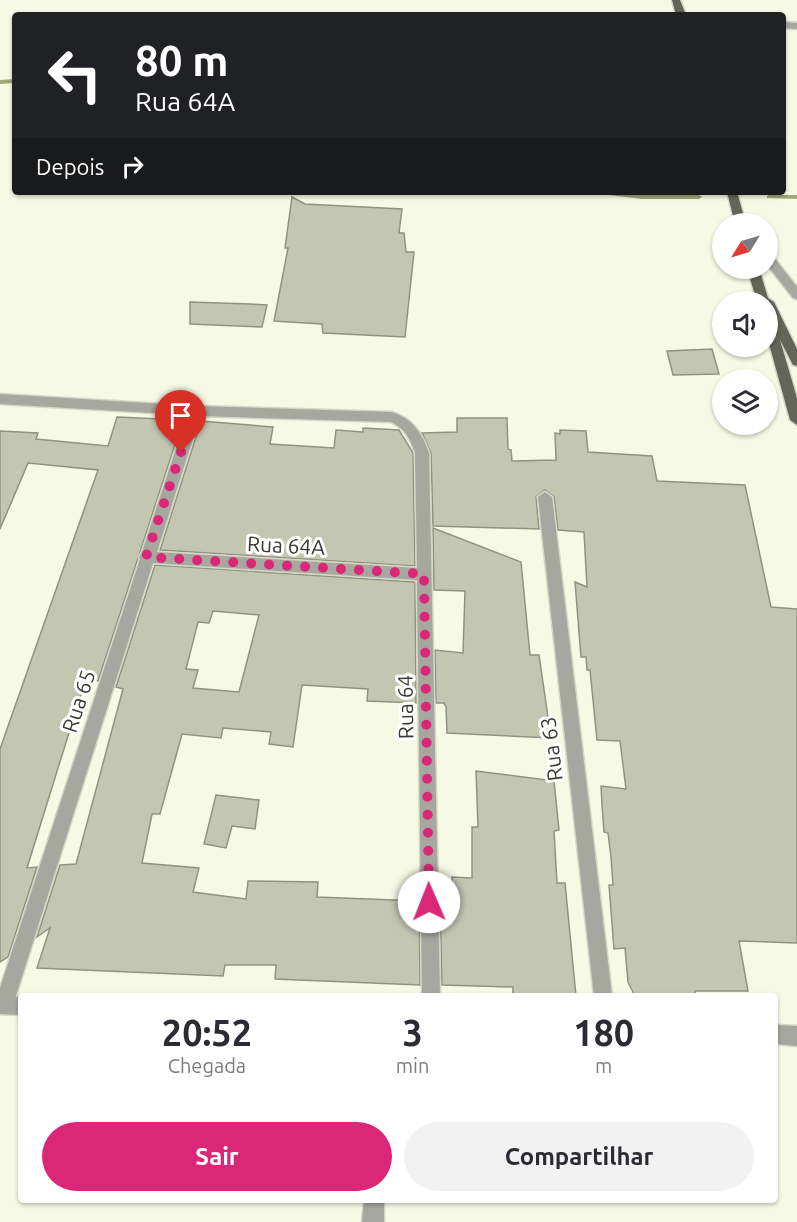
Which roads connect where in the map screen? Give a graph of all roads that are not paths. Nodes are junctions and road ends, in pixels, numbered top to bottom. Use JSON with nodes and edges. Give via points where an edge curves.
{"nodes":[{"id":1,"x":733,"y":195,"type":"edge"},
{"id":2,"x":738,"y":213,"type":"edge"},
{"id":3,"x":778,"y":271,"type":"edge"},
{"id":4,"x":797,"y":295,"type":"edge"},
{"id":5,"x":778,"y":323,"type":"edge"},
{"id":6,"x":778,"y":354,"type":"edge"},
{"id":7,"x":797,"y":362,"type":"edge"},
{"id":8,"x":0,"y":399,"type":"edge"},
{"id":9,"x":195,"y":411,"type":"junction"},
{"id":10,"x":797,"y":420,"type":"edge"},
{"id":11,"x":545,"y":497,"type":"dead end"},
{"id":12,"x":146,"y":557,"type":"junction"},
{"id":13,"x":424,"y":574,"type":"junction"},
{"id":14,"x":431,"y":993,"type":"edge"},
{"id":15,"x":603,"y":993,"type":"edge"},
{"id":16,"x":8,"y":1006,"type":"edge"},
{"id":17,"x":778,"y":1035,"type":"edge"},
{"id":18,"x":797,"y":1036,"type":"edge"},
{"id":19,"x":374,"y":1203,"type":"edge"},
{"id":20,"x":372,"y":1222,"type":"edge"}],
"edges":[{"from":1,"to":2,"type":"main road"},
{"from":3,"to":4,"type":"street"},
{"from":5,"to":7,"type":"main road"},
{"from":6,"to":10,"type":"main road"},
{"from":8,"to":9,"type":"street"},
{"from":9,"to":12,"type":"street","name":"Rua 65"},
{"from":9,"to":13,"type":"street","name":"Rua 64","via":[[368,415],[407,422],[417,434],[422,453]]},
{"from":11,"to":15,"type":"street","name":"Rua 63"},
{"from":12,"to":13,"type":"street","name":"Rua 64A"},
{"from":12,"to":16,"type":"street","name":"Rua 65"},
{"from":13,"to":14,"type":"street","name":"Rua 64"},
{"from":17,"to":18,"type":"street"},
{"from":19,"to":20,"type":"street"}]}
